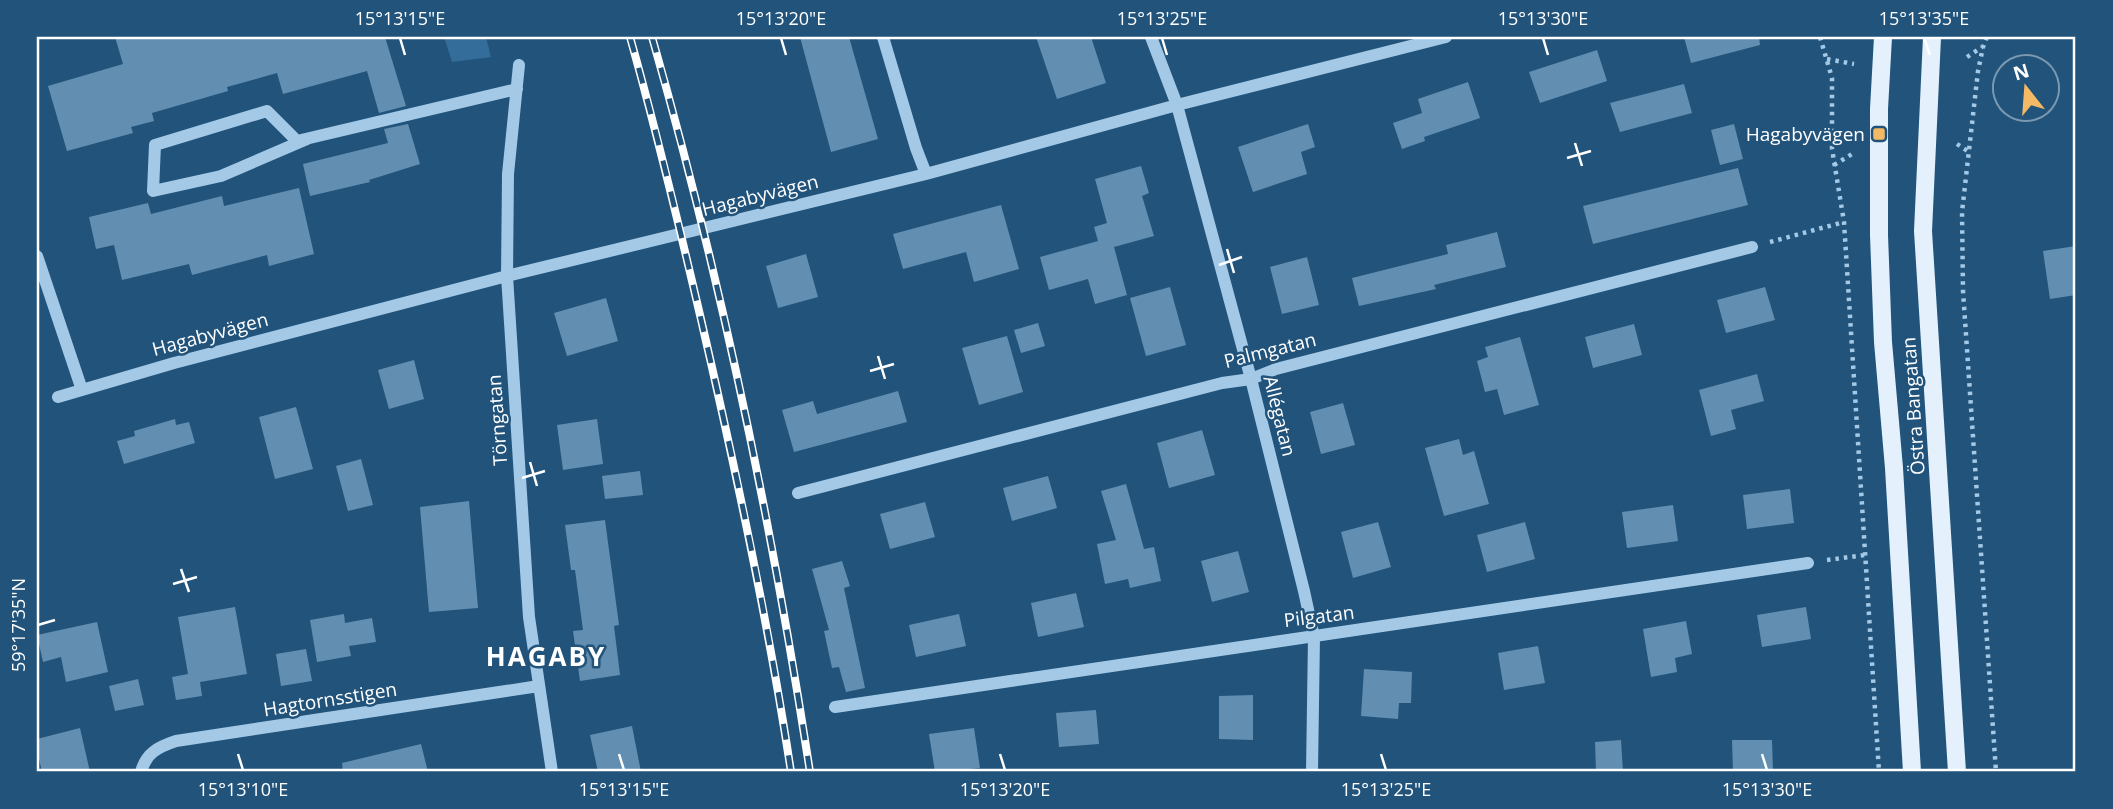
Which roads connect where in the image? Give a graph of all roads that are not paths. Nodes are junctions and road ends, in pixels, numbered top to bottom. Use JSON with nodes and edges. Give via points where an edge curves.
{"nodes":[{"id":1,"x":883,"y":37,"type":"edge"},
{"id":2,"x":1151,"y":37,"type":"edge"},
{"id":3,"x":1446,"y":37,"type":"edge"},
{"id":4,"x":1883,"y":37,"type":"edge"},
{"id":5,"x":1932,"y":37,"type":"edge"},
{"id":6,"x":519,"y":65,"type":"dead end"},
{"id":7,"x":517,"y":89,"type":"junction"},
{"id":8,"x":1177,"y":105,"type":"junction"},
{"id":9,"x":307,"y":139,"type":"junction"},
{"id":10,"x":926,"y":174,"type":"junction"},
{"id":11,"x":1752,"y":247,"type":"road end"},
{"id":12,"x":37,"y":256,"type":"edge"},
{"id":13,"x":507,"y":276,"type":"junction"},
{"id":14,"x":1251,"y":379,"type":"junction"},
{"id":15,"x":82,"y":390,"type":"junction"},
{"id":16,"x":58,"y":397,"type":"dead end"},
{"id":17,"x":798,"y":493,"type":"dead end"},
{"id":18,"x":1808,"y":563,"type":"road end"},
{"id":19,"x":1314,"y":637,"type":"junction"},
{"id":20,"x":539,"y":686,"type":"junction"},
{"id":21,"x":835,"y":707,"type":"dead end"},
{"id":22,"x":141,"y":772,"type":"edge"},
{"id":23,"x":552,"y":772,"type":"edge"},
{"id":24,"x":1312,"y":772,"type":"edge"},
{"id":25,"x":1912,"y":772,"type":"edge"},
{"id":26,"x":1957,"y":772,"type":"edge"}],
"edges":[{"from":1,"to":10,"type":"street"},
{"from":2,"to":8,"type":"street","name":"Allégatan"},
{"from":3,"to":8,"type":"street","name":"Hagabyvägen"},
{"from":4,"to":25,"type":"main road","name":"Östra Bangatan","via":[[1879,109],[1883,328]]},
{"from":5,"to":26,"type":"main road","name":"Östra Bangatan","via":[[1923,232]]},
{"from":6,"to":7,"type":"street","name":"Törngatan"},
{"from":7,"to":9,"type":"street"},
{"from":7,"to":13,"type":"street","name":"Törngatan","via":[[508,174]]},
{"from":8,"to":10,"type":"street","name":"Hagabyvägen"},
{"from":8,"to":14,"type":"street","name":"Allégatan"},
{"from":9,"to":9,"type":"street","via":[[297,141],[267,111],[155,145],[153,191],[221,176]]},
{"from":10,"to":13,"type":"street","name":"Hagabyvägen"},
{"from":11,"to":14,"type":"street","name":"Palmgatan"},
{"from":12,"to":15,"type":"street"},
{"from":13,"to":15,"type":"street","name":"Hagabyvägen"},
{"from":13,"to":20,"type":"street","name":"Törngatan","via":[[529,617]]},
{"from":14,"to":17,"type":"street","name":"Palmgatan"},
{"from":14,"to":19,"type":"street","name":"Allégatan"},
{"from":15,"to":16,"type":"street","name":"Hagabyvägen"},
{"from":18,"to":19,"type":"street","name":"Pilgatan"},
{"from":19,"to":21,"type":"street","name":"Pilgatan"},
{"from":19,"to":24,"type":"street","name":"Allégatan"},
{"from":20,"to":22,"type":"street","name":"Hagtornsstigen","via":[[176,741],[156,748]]},
{"from":20,"to":23,"type":"street","name":"Törngatan"}]}
